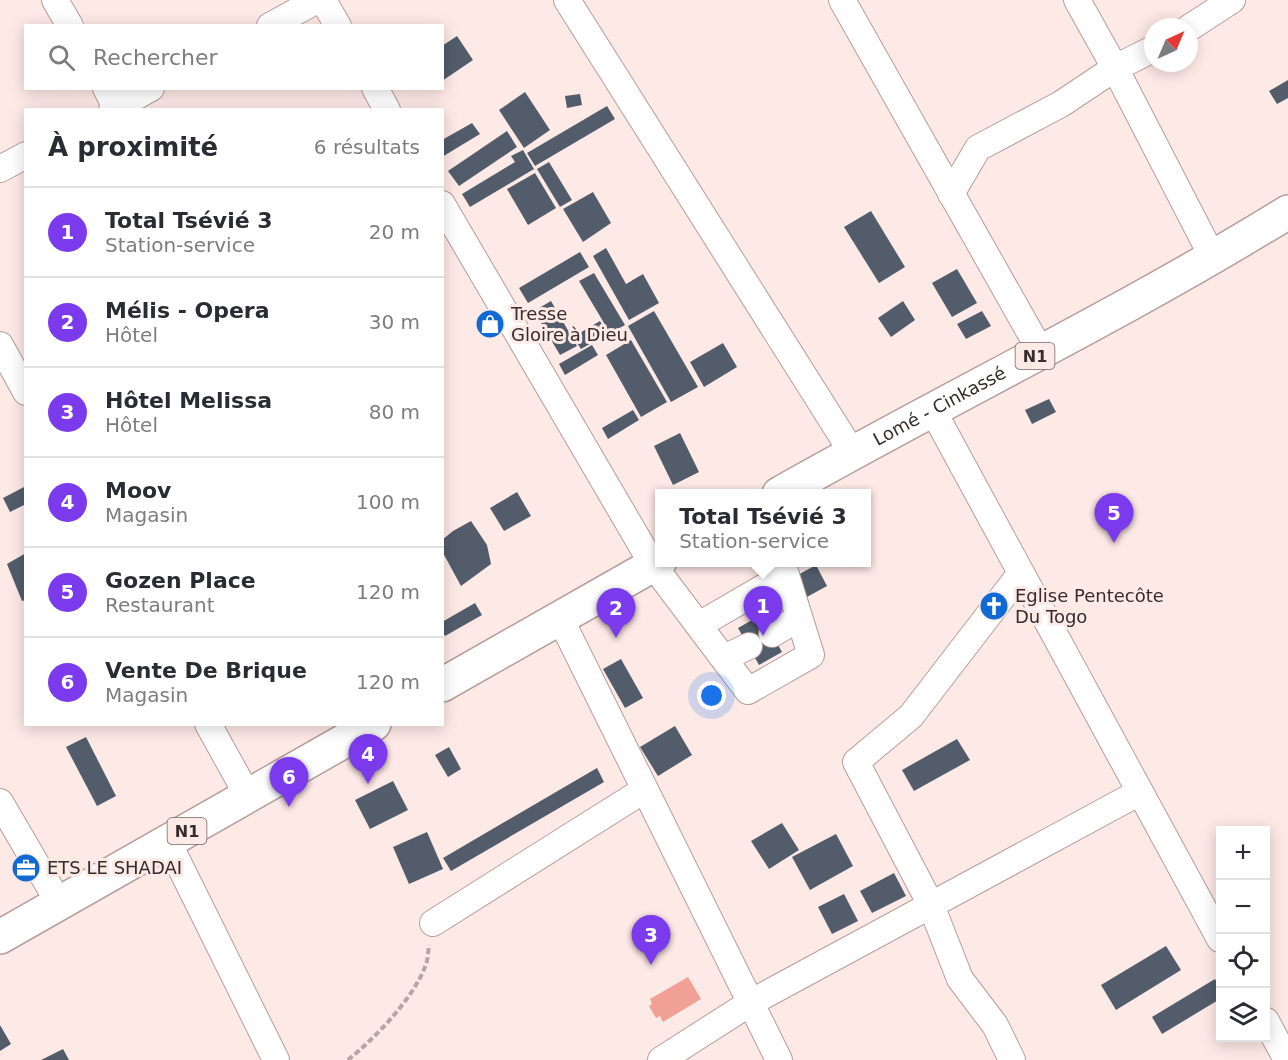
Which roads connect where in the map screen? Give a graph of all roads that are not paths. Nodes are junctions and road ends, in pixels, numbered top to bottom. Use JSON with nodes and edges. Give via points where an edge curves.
{"nodes":[{"id":1,"x":56,"y":0,"type":"edge"},
{"id":2,"x":317,"y":0,"type":"edge"},
{"id":3,"x":323,"y":0,"type":"edge"},
{"id":4,"x":567,"y":0,"type":"edge"},
{"id":5,"x":843,"y":0,"type":"edge"},
{"id":6,"x":1077,"y":0,"type":"edge"},
{"id":7,"x":1232,"y":0,"type":"edge"},
{"id":8,"x":1198,"y":21,"type":"edge"},
{"id":9,"x":69,"y":24,"type":"edge"},
{"id":10,"x":274,"y":24,"type":"edge"},
{"id":11,"x":337,"y":24,"type":"edge"},
{"id":12,"x":1144,"y":54,"type":"edge"},
{"id":13,"x":1115,"y":68,"type":"junction"},
{"id":14,"x":146,"y":90,"type":"edge"},
{"id":15,"x":376,"y":90,"type":"edge"},
{"id":16,"x":113,"y":104,"type":"edge"},
{"id":17,"x":386,"y":108,"type":"edge"},
{"id":18,"x":24,"y":156,"type":"edge"},
{"id":19,"x":0,"y":169,"type":"edge"},
{"id":20,"x":951,"y":194,"type":"junction"},
{"id":21,"x":444,"y":207,"type":"edge"},
{"id":22,"x":1288,"y":212,"type":"edge"},
{"id":23,"x":1213,"y":258,"type":"junction"},
{"id":24,"x":0,"y":345,"type":"edge"},
{"id":25,"x":1041,"y":352,"type":"junction"},
{"id":26,"x":24,"y":388,"type":"edge"},
{"id":27,"x":932,"y":410,"type":"junction"},
{"id":28,"x":852,"y":452,"type":"junction"},
{"id":29,"x":788,"y":489,"type":"edge"},
{"id":30,"x":655,"y":561,"type":"edge"},
{"id":31,"x":655,"y":564,"type":"edge"},
{"id":32,"x":659,"y":567,"type":"edge"},
{"id":33,"x":783,"y":569,"type":"edge"},
{"id":34,"x":1021,"y":573,"type":"junction"},
{"id":35,"x":560,"y":618,"type":"junction"},
{"id":36,"x":799,"y":618,"type":"junction"},
{"id":37,"x":699,"y":625,"type":"junction"},
{"id":38,"x":772,"y":634,"type":"dead end"},
{"id":39,"x":748,"y":646,"type":"dead end"},
{"id":40,"x":724,"y":658,"type":"junction"},
{"id":41,"x":444,"y":680,"type":"edge"},
{"id":42,"x":209,"y":726,"type":"edge"},
{"id":43,"x":370,"y":726,"type":"edge"},
{"id":44,"x":644,"y":790,"type":"junction"},
{"id":45,"x":1140,"y":792,"type":"junction"},
{"id":46,"x":248,"y":796,"type":"junction"},
{"id":47,"x":0,"y":802,"type":"edge"},
{"id":48,"x":168,"y":842,"type":"junction"},
{"id":49,"x":59,"y":903,"type":"junction"},
{"id":50,"x":931,"y":905,"type":"junction"},
{"id":51,"x":433,"y":923,"type":"road end"},
{"id":52,"x":1218,"y":934,"type":"edge"},
{"id":53,"x":0,"y":937,"type":"edge"},
{"id":54,"x":750,"y":1003,"type":"junction"},
{"id":55,"x":1270,"y":1028,"type":"edge"},
{"id":56,"x":1287,"y":1059,"type":"edge"},
{"id":57,"x":276,"y":1060,"type":"edge"},
{"id":58,"x":661,"y":1060,"type":"edge"},
{"id":59,"x":779,"y":1060,"type":"edge"},
{"id":60,"x":1012,"y":1060,"type":"edge"}],
"edges":[{"from":1,"to":9,"type":"street"},
{"from":2,"to":10,"type":"street"},
{"from":3,"to":11,"type":"street"},
{"from":4,"to":28,"type":"street"},
{"from":5,"to":20,"type":"street"},
{"from":6,"to":13,"type":"street"},
{"from":7,"to":8,"type":"street"},
{"from":12,"to":13,"type":"street"},
{"from":13,"to":20,"type":"street","via":[[1061,104],[978,148]]},
{"from":13,"to":23,"type":"street"},
{"from":14,"to":16,"type":"street"},
{"from":15,"to":17,"type":"street"},
{"from":18,"to":19,"type":"street"},
{"from":20,"to":25,"type":"street"},
{"from":21,"to":30,"type":"street"},
{"from":22,"to":23,"type":"highway","name":"Lomé - Cinkassé","number":"N1"},
{"from":23,"to":25,"type":"highway","name":"Lomé - Cinkassé","number":"N1"},
{"from":24,"to":26,"type":"street"},
{"from":25,"to":27,"type":"highway","name":"Lomé - Cinkassé","number":"N1"},
{"from":27,"to":28,"type":"highway","name":"Lomé - Cinkassé","number":"N1"},
{"from":27,"to":34,"type":"street"},
{"from":28,"to":29,"type":"highway","name":"Lomé - Cinkassé","number":"N1"},
{"from":31,"to":35,"type":"highway"},
{"from":32,"to":37,"type":"street"},
{"from":33,"to":36,"type":"street"},
{"from":33,"to":37,"type":"street"},
{"from":34,"to":45,"type":"street"},
{"from":34,"to":50,"type":"street","via":[[911,716],[856,762]]},
{"from":35,"to":41,"type":"highway"},
{"from":35,"to":44,"type":"street"},
{"from":36,"to":38,"type":"street"},
{"from":36,"to":40,"type":"street","via":[[811,655],[748,691]]},
{"from":37,"to":40,"type":"street"},
{"from":39,"to":40,"type":"street"},
{"from":42,"to":46,"type":"street"},
{"from":43,"to":46,"type":"highway","number":"N1"},
{"from":44,"to":51,"type":"street"},
{"from":44,"to":54,"type":"street"},
{"from":45,"to":50,"type":"street"},
{"from":45,"to":52,"type":"street"},
{"from":46,"to":48,"type":"highway","number":"N1"},
{"from":47,"to":49,"type":"street"},
{"from":48,"to":49,"type":"highway","number":"N1"},
{"from":48,"to":57,"type":"street"},
{"from":49,"to":53,"type":"highway","number":"N1"},
{"from":50,"to":54,"type":"street"},
{"from":50,"to":60,"type":"street","via":[[960,979],[995,1025]]},
{"from":54,"to":58,"type":"street"},
{"from":54,"to":59,"type":"street"},
{"from":55,"to":56,"type":"street"}]}
